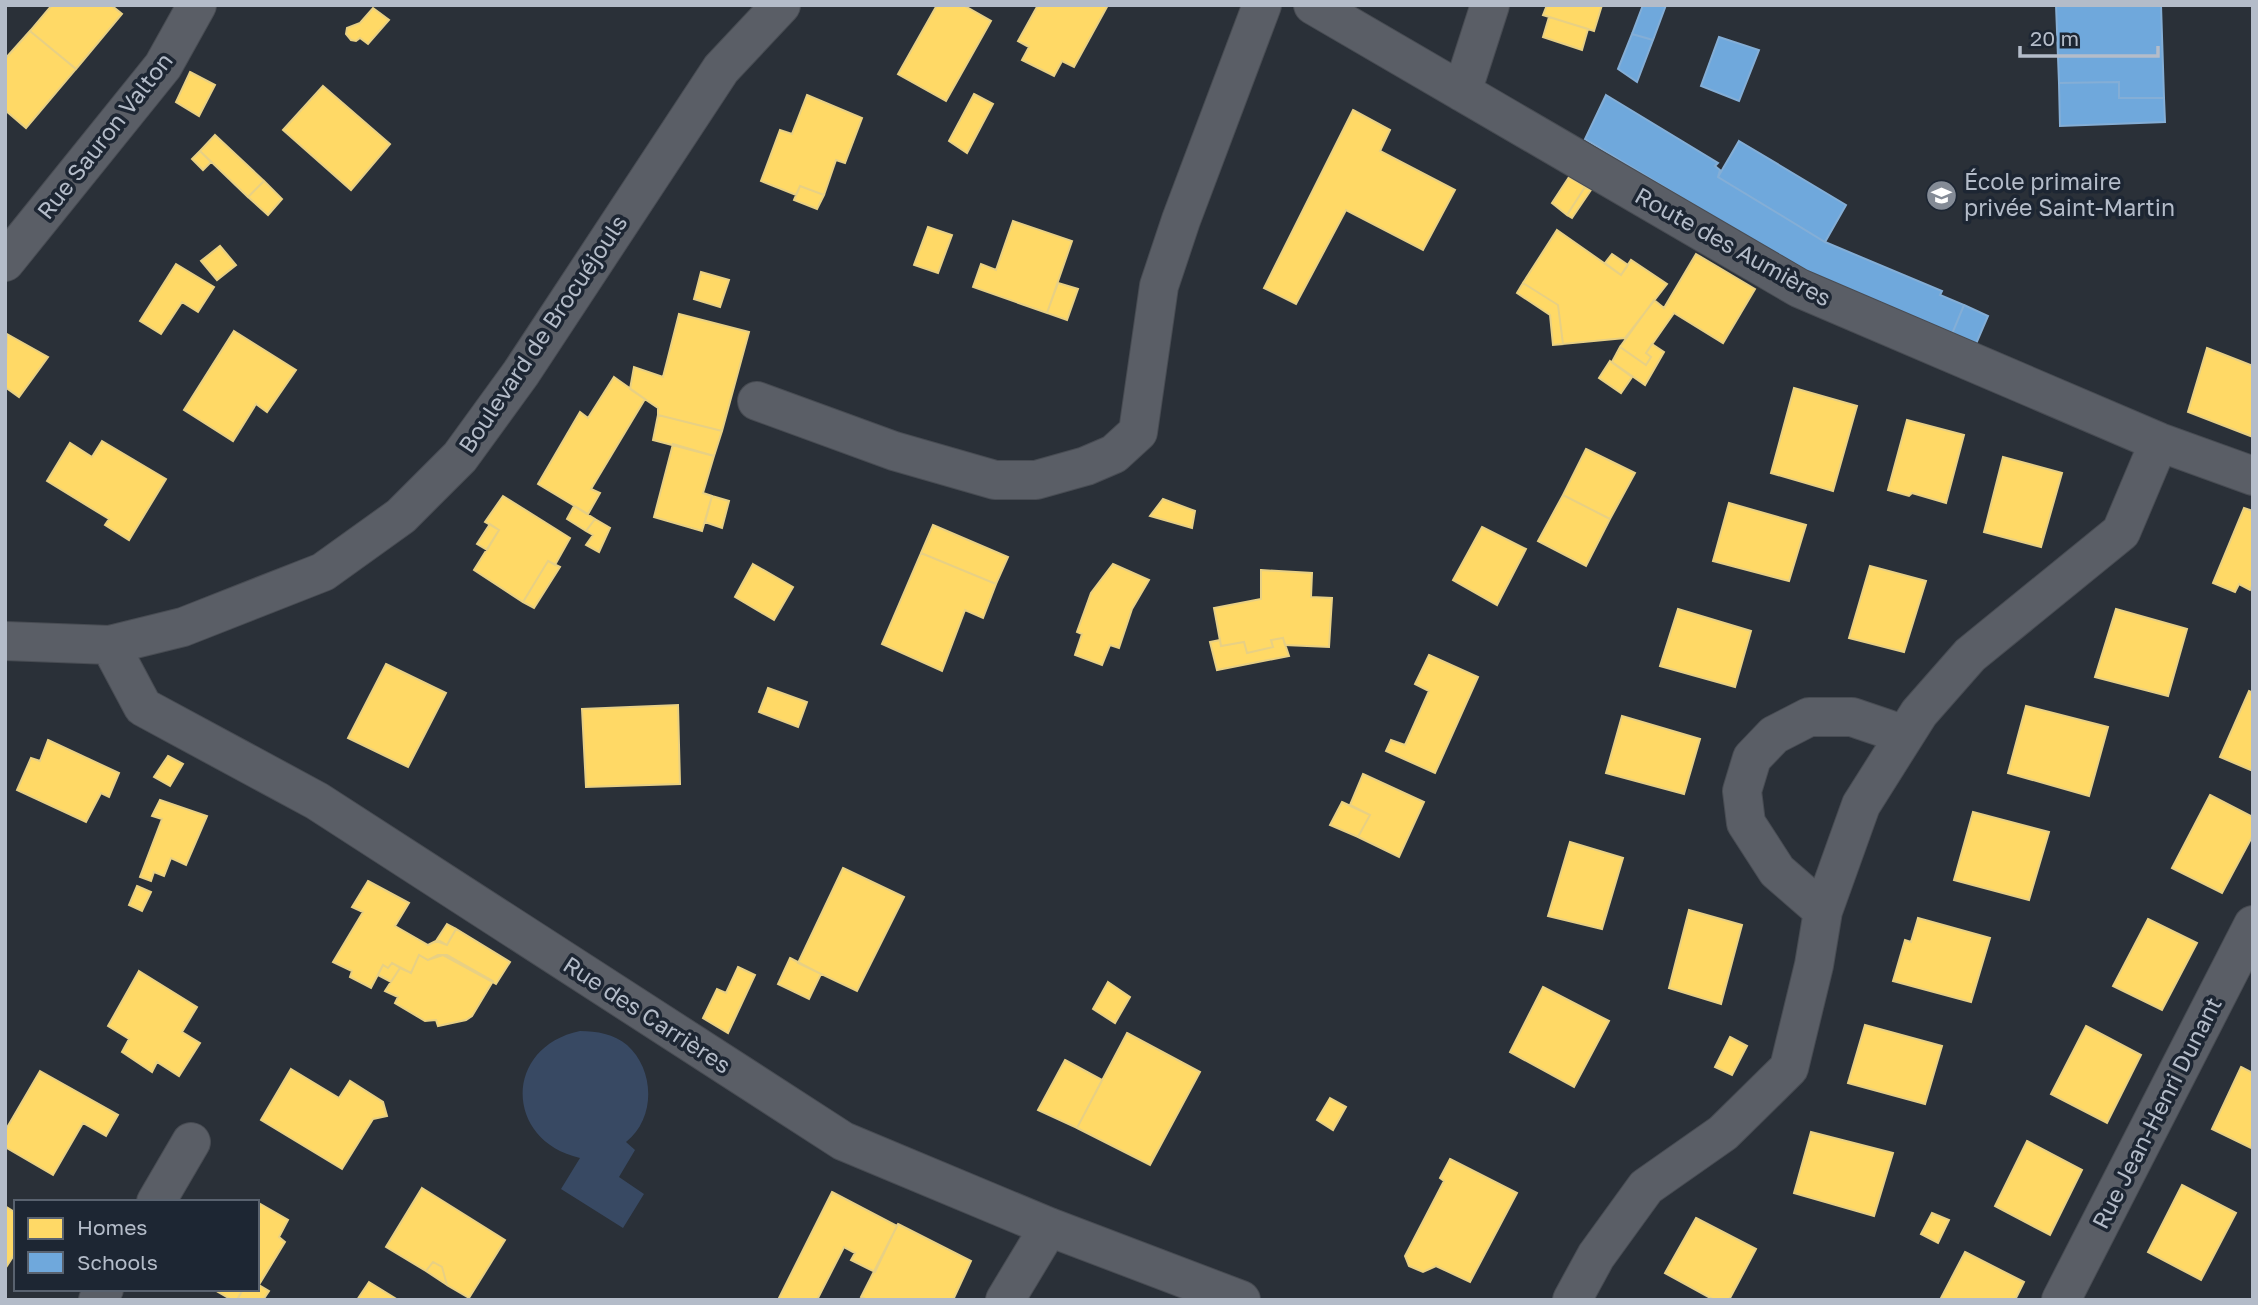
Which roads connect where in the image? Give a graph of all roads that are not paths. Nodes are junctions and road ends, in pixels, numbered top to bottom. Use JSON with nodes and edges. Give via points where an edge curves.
{"nodes":[{"id":1,"x":197,"y":5,"type":"edge"},
{"id":2,"x":781,"y":5,"type":"edge"},
{"id":3,"x":1262,"y":5,"type":"edge"},
{"id":4,"x":1312,"y":5,"type":"edge"},
{"id":5,"x":1490,"y":5,"type":"edge"},
{"id":6,"x":1462,"y":92,"type":"junction"},
{"id":7,"x":5,"y":262,"type":"edge"},
{"id":8,"x":757,"y":401,"type":"dead end"},
{"id":9,"x":2159,"y":442,"type":"junction"},
{"id":10,"x":2253,"y":476,"type":"edge"},
{"id":11,"x":5,"y":640,"type":"edge"},
{"id":12,"x":110,"y":645,"type":"junction"},
{"id":13,"x":1905,"y":736,"type":"junction"},
{"id":14,"x":1823,"y":911,"type":"junction"},
{"id":15,"x":2253,"y":925,"type":"edge"},
{"id":16,"x":191,"y":1142,"type":"dead end"},
{"id":17,"x":157,"y":1200,"type":"edge"},
{"id":18,"x":1049,"y":1227,"type":"junction"},
{"id":19,"x":1005,"y":1300,"type":"edge"},
{"id":20,"x":1241,"y":1300,"type":"edge"},
{"id":21,"x":1572,"y":1300,"type":"edge"},
{"id":22,"x":2062,"y":1300,"type":"edge"}],
"edges":[{"from":1,"to":7,"type":"street","name":"Rue Sauron Valton","via":[[163,66]]},
{"from":2,"to":12,"type":"street","name":"Boulevard de Brocuéjouls","via":[[721,69],[521,373],[460,457],[401,516],[323,572],[183,627]]},
{"from":3,"to":8,"type":"street","via":[[1158,286],[1138,432],[1114,454],[1036,480],[995,480],[894,451]]},
{"from":4,"to":6,"type":"street","name":"Route des Aumières"},
{"from":5,"to":6,"type":"street"},
{"from":6,"to":9,"type":"street","name":"Route des Aumières","via":[[1799,288]]},
{"from":9,"to":10,"type":"street","name":"Route des Aumières"},
{"from":9,"to":13,"type":"street","via":[[2121,532],[1970,655]]},
{"from":11,"to":12,"type":"street","name":"Boulevard de Brocuéjouls"},
{"from":12,"to":18,"type":"street","name":"Rue des Carrières","via":[[143,707],[317,801],[843,1141]]},
{"from":13,"to":14,"type":"street","via":[[1861,805]]},
{"from":13,"to":14,"type":"street","via":[[1852,717],[1808,717],[1774,736],[1752,758],[1742,791],[1746,823],[1777,871]]},
{"from":14,"to":21,"type":"street","via":[[1789,1068],[1723,1133],[1646,1187],[1595,1256]]},
{"from":15,"to":22,"type":"street","name":"Rue Jean-Henri Dunant"},
{"from":16,"to":17,"type":"street"},
{"from":18,"to":19,"type":"street"},
{"from":18,"to":20,"type":"street","name":"Rue des Carrières"}]}
